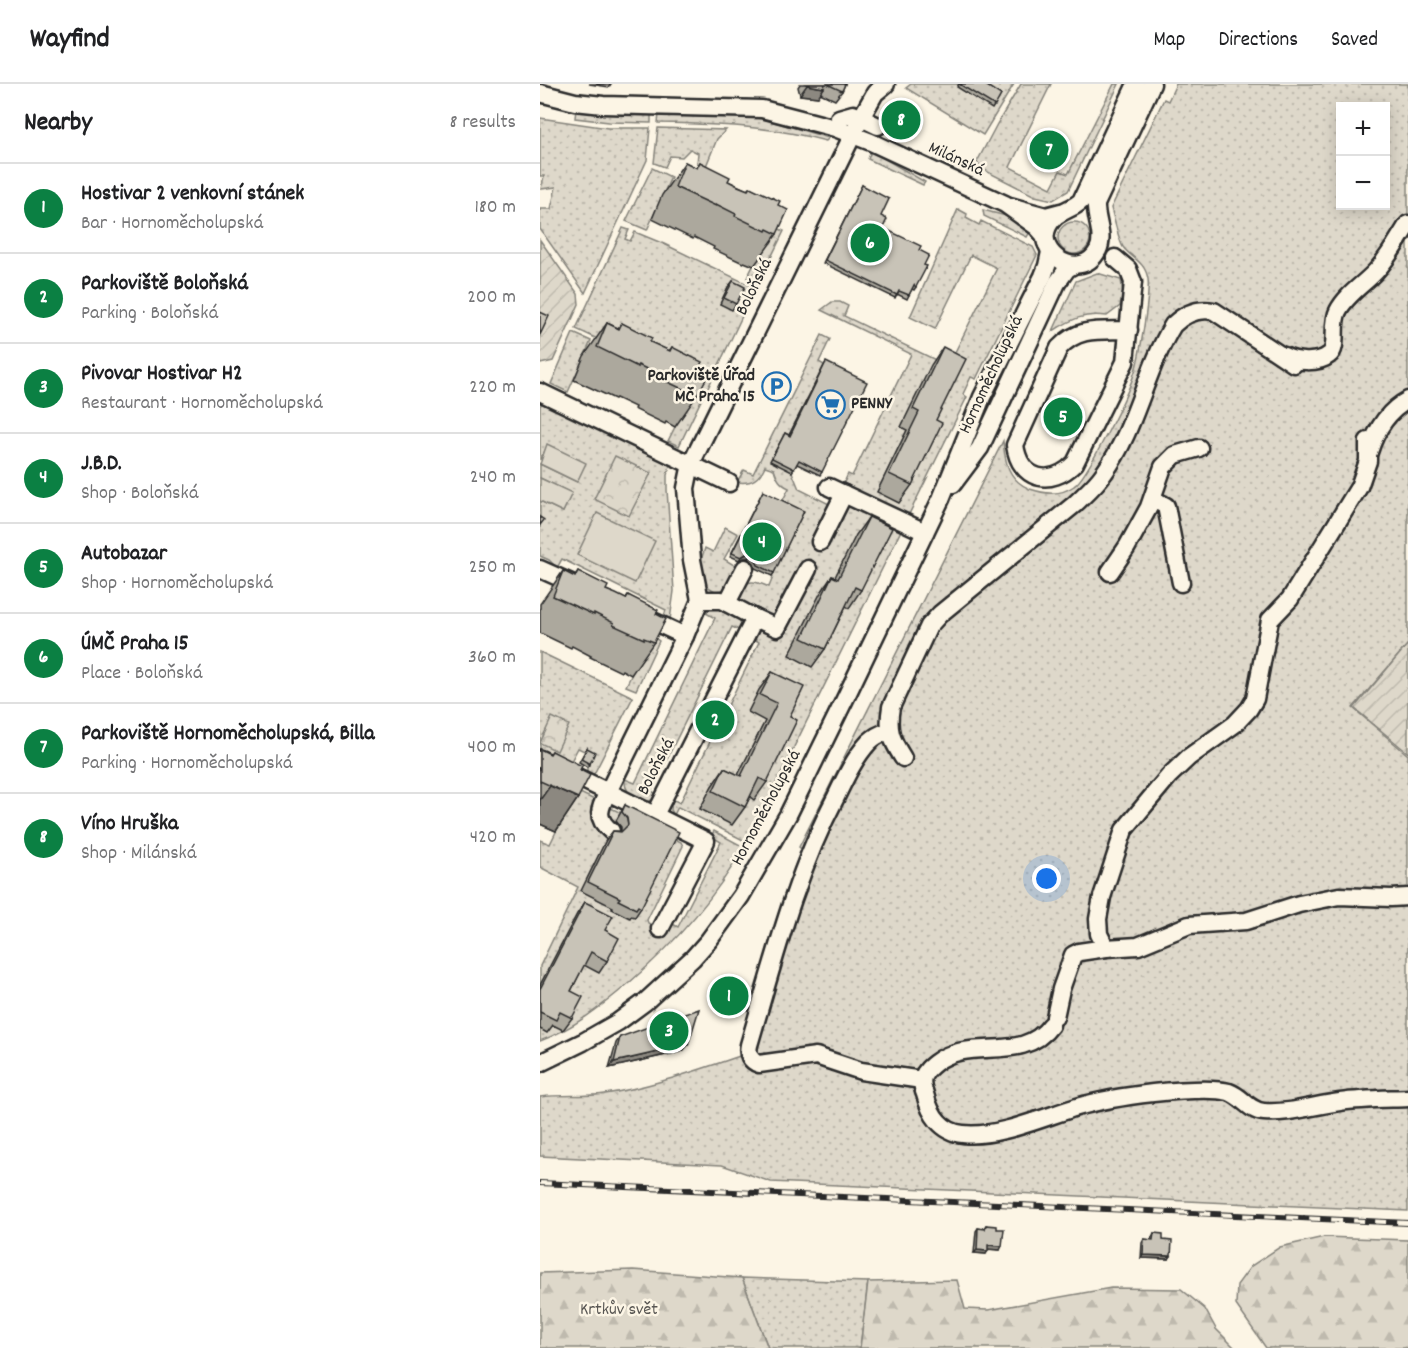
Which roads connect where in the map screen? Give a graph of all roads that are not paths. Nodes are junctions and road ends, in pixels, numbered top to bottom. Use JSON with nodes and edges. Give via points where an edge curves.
{"nodes":[{"id":1,"x":886,"y":84,"type":"edge"},
{"id":2,"x":1136,"y":84,"type":"edge"},
{"id":3,"x":1152,"y":84,"type":"edge"},
{"id":4,"x":540,"y":93,"type":"edge"},
{"id":5,"x":839,"y":118,"type":"dead end"},
{"id":6,"x":861,"y":118,"type":"junction"},
{"id":7,"x":878,"y":126,"type":"dead end"},
{"id":8,"x":853,"y":135,"type":"junction"},
{"id":9,"x":1005,"y":204,"type":"junction"},
{"id":10,"x":1066,"y":211,"type":"junction"},
{"id":11,"x":1408,"y":224,"type":"edge"},
{"id":12,"x":1098,"y":225,"type":"junction"},
{"id":13,"x":1048,"y":247,"type":"junction"},
{"id":14,"x":1115,"y":258,"type":"dead end"},
{"id":15,"x":1074,"y":265,"type":"junction"},
{"id":16,"x":1130,"y":330,"type":"junction"},
{"id":17,"x":540,"y":392,"type":"edge"},
{"id":18,"x":1408,"y":400,"type":"edge"},
{"id":19,"x":1199,"y":448,"type":"dead end"},
{"id":20,"x":691,"y":464,"type":"junction"},
{"id":21,"x":729,"y":483,"type":"dead end"},
{"id":22,"x":1153,"y":499,"type":"junction"},
{"id":23,"x":941,"y":500,"type":"junction"},
{"id":24,"x":925,"y":532,"type":"junction"},
{"id":25,"x":820,"y":542,"type":"dead end"},
{"id":26,"x":745,"y":568,"type":"dead end"},
{"id":27,"x":540,"y":569,"type":"edge"},
{"id":28,"x":808,"y":569,"type":"dead end"},
{"id":29,"x":1110,"y":572,"type":"dead end"},
{"id":30,"x":1181,"y":584,"type":"dead end"},
{"id":31,"x":595,"y":594,"type":"edge"},
{"id":32,"x":700,"y":600,"type":"junction"},
{"id":33,"x":727,"y":603,"type":"junction"},
{"id":34,"x":628,"y":609,"type":"edge"},
{"id":35,"x":754,"y":618,"type":"junction"},
{"id":36,"x":685,"y":636,"type":"junction"},
{"id":37,"x":889,"y":731,"type":"junction"},
{"id":38,"x":903,"y":758,"type":"dead end"},
{"id":39,"x":540,"y":759,"type":"edge"},
{"id":40,"x":608,"y":792,"type":"junction"},
{"id":41,"x":655,"y":815,"type":"junction"},
{"id":42,"x":611,"y":831,"type":"edge"},
{"id":43,"x":1408,"y":897,"type":"edge"},
{"id":44,"x":660,"y":929,"type":"dead end"},
{"id":45,"x":1106,"y":948,"type":"junction"},
{"id":46,"x":540,"y":1063,"type":"edge"},
{"id":47,"x":922,"y":1080,"type":"junction"},
{"id":48,"x":1408,"y":1098,"type":"edge"}],
"edges":[{"from":1,"to":6,"type":"street","name":"Boloňská","via":[[875,93]]},
{"from":2,"to":10,"type":"street","name":"Hornoměcholupská","via":[[1082,201]]},
{"from":3,"to":12,"type":"street","name":"Hornoměcholupská","via":[[1096,204]]},
{"from":4,"to":8,"type":"street","name":"Milánská","via":[[603,105],[762,109]]},
{"from":5,"to":6,"type":"street","via":[[853,114]]},
{"from":6,"to":7,"type":"street"},
{"from":6,"to":8,"type":"street","name":"Boloňská"},
{"from":8,"to":9,"type":"street","name":"Milánská"},
{"from":8,"to":20,"type":"street","name":"Boloňská"},
{"from":9,"to":10,"type":"street","name":"Milánská","via":[[1046,216]]},
{"from":9,"to":13,"type":"street","name":"Milánská","via":[[1038,227]]},
{"from":10,"to":12,"type":"street","via":[[1086,213]]},
{"from":10,"to":13,"type":"street","name":"Hornoměcholupská","via":[[1049,225]]},
{"from":11,"to":37,"type":"street","via":[[1378,269],[1340,308],[1334,322],[1334,346],[1326,357],[1288,360],[1207,309],[1179,319],[1169,331],[1118,452],[1104,473],[1075,504],[940,614],[930,626],[891,707]]},
{"from":12,"to":15,"type":"street","name":"Hornoměcholupská","via":[[1098,250],[1084,263]]},
{"from":13,"to":15,"type":"street","via":[[1056,259]]},
{"from":13,"to":23,"type":"street","name":"Hornoměcholupská","via":[[1043,276],[982,397]]},
{"from":14,"to":16,"type":"street","via":[[1128,269],[1133,282]]},
{"from":15,"to":23,"type":"street","name":"Hornoměcholupská","via":[[1057,283],[980,448]]},
{"from":16,"to":16,"type":"street","via":[[1125,362],[1075,463],[1067,471],[1047,478],[1028,472],[1020,464],[1015,445],[1059,348],[1077,333]]},
{"from":17,"to":20,"type":"street"},
{"from":18,"to":45,"type":"street","via":[[1386,417],[1368,446],[1365,473],[1350,502],[1290,599],[1270,620],[1257,690],[1249,709],[1227,731],[1177,767],[1124,830],[1098,919],[1099,934]]},
{"from":19,"to":22,"type":"street","via":[[1168,461]]},
{"from":20,"to":21,"type":"street"},
{"from":20,"to":32,"type":"street","name":"Boloňská","via":[[686,488]]},
{"from":22,"to":29,"type":"street"},
{"from":22,"to":30,"type":"street","via":[[1166,506]]},
{"from":23,"to":24,"type":"street","name":"Hornoměcholupská"},
{"from":24,"to":25,"type":"street","via":[[837,490]]},
{"from":24,"to":46,"type":"street","name":"Hornoměcholupská","via":[[788,814],[741,896],[693,958],[645,1002],[618,1022]]},
{"from":26,"to":33,"type":"street"},
{"from":27,"to":31,"type":"street"},
{"from":28,"to":35,"type":"street","via":[[777,628]]},
{"from":32,"to":33,"type":"street"},
{"from":32,"to":36,"type":"street","name":"Boloňská"},
{"from":33,"to":35,"type":"street"},
{"from":34,"to":36,"type":"street"},
{"from":35,"to":41,"type":"street","name":"Boloňská"},
{"from":36,"to":40,"type":"street","name":"Boloňská"},
{"from":37,"to":38,"type":"street"},
{"from":37,"to":47,"type":"street","via":[[869,742],[826,815],[790,904],[748,1054],[759,1064],[816,1056],[861,1071]]},
{"from":39,"to":40,"type":"street"},
{"from":40,"to":41,"type":"street","name":"Boloňská"},
{"from":40,"to":42,"type":"street","via":[[600,807],[600,817]]},
{"from":41,"to":44,"type":"street","via":[[706,841]]},
{"from":43,"to":45,"type":"street","via":[[1329,898],[1246,921],[1189,925],[1138,946]]},
{"from":45,"to":47,"type":"street","via":[[1073,955],[1053,1021],[1041,1036],[1023,1046],[949,1055],[933,1065]]},
{"from":47,"to":48,"type":"street","via":[[933,1116],[945,1128],[962,1134],[1013,1127],[1113,1099],[1174,1091],[1230,1093],[1264,1112]]}]}
